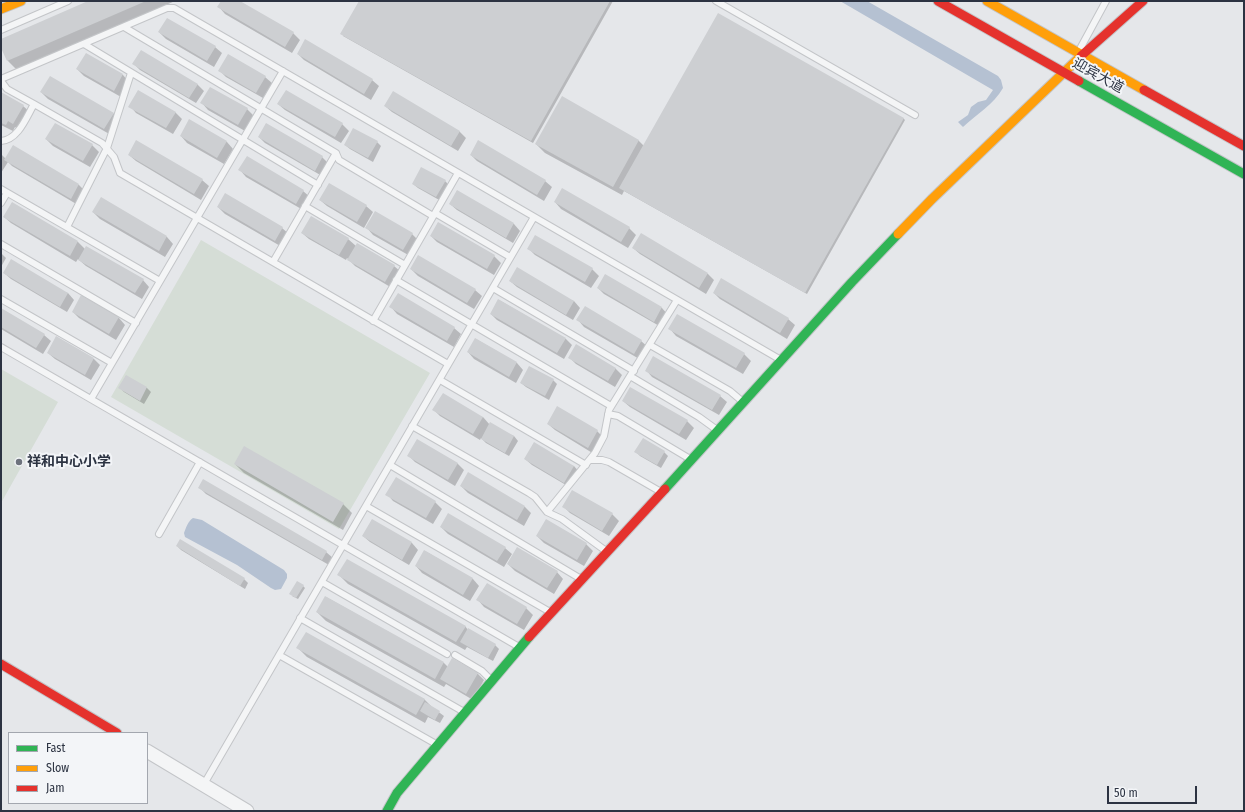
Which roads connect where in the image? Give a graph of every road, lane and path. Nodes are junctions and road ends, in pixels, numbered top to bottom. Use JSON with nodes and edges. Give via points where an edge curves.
{"nodes":[{"id":1,"x":21,"y":1,"type":"edge"},
{"id":2,"x":68,"y":1,"type":"edge"},
{"id":3,"x":716,"y":1,"type":"edge"},
{"id":4,"x":938,"y":1,"type":"edge"},
{"id":5,"x":987,"y":1,"type":"edge"},
{"id":6,"x":1106,"y":1,"type":"edge"},
{"id":7,"x":1143,"y":1,"type":"edge"},
{"id":8,"x":1,"y":9,"type":"edge"},
{"id":9,"x":124,"y":27,"type":"junction"},
{"id":10,"x":1,"y":30,"type":"edge"},
{"id":11,"x":84,"y":44,"type":"junction"},
{"id":12,"x":1081,"y":54,"type":"junction"},
{"id":13,"x":283,"y":72,"type":"junction"},
{"id":14,"x":1063,"y":72,"type":"junction"},
{"id":15,"x":132,"y":73,"type":"junction"},
{"id":16,"x":1,"y":80,"type":"edge"},
{"id":17,"x":34,"y":104,"type":"junction"},
{"id":18,"x":262,"y":108,"type":"junction"},
{"id":19,"x":915,"y":115,"type":"dead end"},
{"id":20,"x":243,"y":140,"type":"junction"},
{"id":21,"x":1,"y":141,"type":"edge"},
{"id":22,"x":1244,"y":146,"type":"edge"},
{"id":23,"x":107,"y":148,"type":"junction"},
{"id":24,"x":336,"y":153,"type":"junction"},
{"id":25,"x":458,"y":173,"type":"junction"},
{"id":26,"x":1244,"y":174,"type":"edge"},
{"id":27,"x":318,"y":185,"type":"junction"},
{"id":28,"x":1,"y":189,"type":"edge"},
{"id":29,"x":7,"y":193,"type":"junction"},
{"id":30,"x":1,"y":203,"type":"edge"},
{"id":31,"x":305,"y":206,"type":"junction"},
{"id":32,"x":434,"y":215,"type":"junction"},
{"id":33,"x":534,"y":217,"type":"junction"},
{"id":34,"x":197,"y":218,"type":"junction"},
{"id":35,"x":67,"y":227,"type":"junction"},
{"id":36,"x":1,"y":244,"type":"edge"},
{"id":37,"x":510,"y":257,"type":"junction"},
{"id":38,"x":273,"y":262,"type":"junction"},
{"id":39,"x":405,"y":265,"type":"junction"},
{"id":40,"x":396,"y":280,"type":"junction"},
{"id":41,"x":160,"y":281,"type":"junction"},
{"id":42,"x":493,"y":288,"type":"junction"},
{"id":43,"x":1,"y":299,"type":"edge"},
{"id":44,"x":677,"y":300,"type":"junction"},
{"id":45,"x":373,"y":320,"type":"junction"},
{"id":46,"x":136,"y":323,"type":"junction"},
{"id":47,"x":472,"y":324,"type":"junction"},
{"id":48,"x":650,"y":345,"type":"junction"},
{"id":49,"x":1,"y":347,"type":"edge"},
{"id":50,"x":782,"y":360,"type":"junction"},
{"id":51,"x":112,"y":363,"type":"junction"},
{"id":52,"x":448,"y":364,"type":"junction"},
{"id":53,"x":632,"y":374,"type":"junction"},
{"id":54,"x":440,"y":380,"type":"junction"},
{"id":55,"x":91,"y":399,"type":"junction"},
{"id":56,"x":744,"y":403,"type":"junction"},
{"id":57,"x":612,"y":406,"type":"junction"},
{"id":58,"x":608,"y":414,"type":"junction"},
{"id":59,"x":412,"y":426,"type":"junction"},
{"id":60,"x":718,"y":431,"type":"junction"},
{"id":61,"x":590,"y":460,"type":"junction"},
{"id":62,"x":692,"y":460,"type":"junction"},
{"id":63,"x":200,"y":462,"type":"junction"},
{"id":64,"x":390,"y":465,"type":"junction"},
{"id":65,"x":586,"y":465,"type":"junction"},
{"id":66,"x":662,"y":492,"type":"junction"},
{"id":67,"x":366,"y":506,"type":"junction"},
{"id":68,"x":547,"y":512,"type":"junction"},
{"id":69,"x":159,"y":534,"type":"dead end"},
{"id":70,"x":343,"y":545,"type":"junction"},
{"id":71,"x":608,"y":552,"type":"junction"},
{"id":72,"x":582,"y":580,"type":"junction"},
{"id":73,"x":322,"y":582,"type":"junction"},
{"id":74,"x":552,"y":613,"type":"junction"},
{"id":75,"x":300,"y":618,"type":"junction"},
{"id":76,"x":520,"y":647,"type":"junction"},
{"id":77,"x":447,"y":654,"type":"dead end"},
{"id":78,"x":279,"y":655,"type":"junction"},
{"id":79,"x":455,"y":655,"type":"dead end"},
{"id":80,"x":1,"y":664,"type":"edge"},
{"id":81,"x":491,"y":681,"type":"junction"},
{"id":82,"x":464,"y":713,"type":"junction"},
{"id":83,"x":116,"y":732,"type":"edge"},
{"id":84,"x":437,"y":745,"type":"junction"},
{"id":85,"x":148,"y":751,"type":"edge"},
{"id":86,"x":204,"y":784,"type":"junction"},
{"id":87,"x":247,"y":811,"type":"edge"},
{"id":88,"x":388,"y":811,"type":"edge"}],
"edges":[{"from":1,"to":8,"type":"main road"},
{"from":2,"to":10,"type":"lane"},
{"from":3,"to":19,"type":"lane"},
{"from":4,"to":14,"type":"main road","name":"迎宾大道"},
{"from":5,"to":12,"type":"main road","name":"迎宾大道"},
{"from":6,"to":12,"type":"lane"},
{"from":7,"to":12,"type":"main road"},
{"from":9,"to":11,"type":"lane"},
{"from":9,"to":13,"type":"lane","via":[[167,8],[174,8]]},
{"from":9,"to":18,"type":"lane"},
{"from":11,"to":15,"type":"lane"},
{"from":11,"to":16,"type":"lane"},
{"from":12,"to":14,"type":"main road"},
{"from":12,"to":22,"type":"main road","name":"迎宾大道"},
{"from":13,"to":18,"type":"lane"},
{"from":13,"to":25,"type":"lane"},
{"from":14,"to":26,"type":"main road","name":"迎宾大道"},
{"from":14,"to":50,"type":"main road","via":[[932,199]]},
{"from":15,"to":20,"type":"lane"},
{"from":15,"to":23,"type":"lane"},
{"from":16,"to":17,"type":"lane","via":[[7,89]]},
{"from":17,"to":21,"type":"lane","via":[[16,135],[8,141]]},
{"from":17,"to":23,"type":"lane"},
{"from":18,"to":20,"type":"lane"},
{"from":18,"to":24,"type":"lane"},
{"from":20,"to":27,"type":"lane"},
{"from":20,"to":34,"type":"lane"},
{"from":23,"to":34,"type":"lane","via":[[114,157],[120,173]]},
{"from":23,"to":35,"type":"lane"},
{"from":24,"to":27,"type":"lane"},
{"from":24,"to":32,"type":"lane","via":[[339,160]]},
{"from":25,"to":32,"type":"lane"},
{"from":25,"to":33,"type":"lane"},
{"from":27,"to":31,"type":"lane"},
{"from":28,"to":29,"type":"lane"},
{"from":29,"to":30,"type":"lane"},
{"from":29,"to":35,"type":"lane"},
{"from":31,"to":38,"type":"lane"},
{"from":31,"to":39,"type":"lane"},
{"from":32,"to":37,"type":"lane"},
{"from":32,"to":39,"type":"lane"},
{"from":33,"to":37,"type":"lane"},
{"from":33,"to":44,"type":"lane"},
{"from":34,"to":38,"type":"lane"},
{"from":34,"to":41,"type":"lane"},
{"from":35,"to":41,"type":"lane"},
{"from":36,"to":46,"type":"lane"},
{"from":37,"to":42,"type":"lane"},
{"from":38,"to":45,"type":"lane"},
{"from":39,"to":40,"type":"lane"},
{"from":40,"to":45,"type":"lane"},
{"from":40,"to":47,"type":"lane"},
{"from":41,"to":46,"type":"lane"},
{"from":42,"to":47,"type":"lane"},
{"from":42,"to":53,"type":"lane"},
{"from":43,"to":51,"type":"lane"},
{"from":44,"to":48,"type":"lane"},
{"from":44,"to":50,"type":"lane"},
{"from":45,"to":52,"type":"lane"},
{"from":46,"to":51,"type":"lane"},
{"from":47,"to":52,"type":"lane"},
{"from":47,"to":57,"type":"lane"},
{"from":48,"to":53,"type":"lane"},
{"from":48,"to":56,"type":"lane","via":[[730,391]]},
{"from":49,"to":55,"type":"lane"},
{"from":50,"to":56,"type":"main road"},
{"from":51,"to":55,"type":"lane"},
{"from":52,"to":54,"type":"lane"},
{"from":53,"to":57,"type":"lane"},
{"from":53,"to":60,"type":"lane"},
{"from":54,"to":59,"type":"lane"},
{"from":54,"to":65,"type":"lane"},
{"from":55,"to":63,"type":"lane"},
{"from":56,"to":60,"type":"main road"},
{"from":57,"to":58,"type":"lane"},
{"from":58,"to":61,"type":"lane","via":[[604,436]]},
{"from":58,"to":62,"type":"lane","via":[[618,416]]},
{"from":59,"to":64,"type":"lane"},
{"from":59,"to":68,"type":"lane","via":[[529,493]]},
{"from":60,"to":62,"type":"main road"},
{"from":61,"to":65,"type":"lane"},
{"from":61,"to":66,"type":"lane","via":[[609,462]]},
{"from":62,"to":66,"type":"main road"},
{"from":63,"to":69,"type":"lane"},
{"from":63,"to":70,"type":"lane"},
{"from":64,"to":67,"type":"lane"},
{"from":64,"to":72,"type":"lane"},
{"from":65,"to":68,"type":"lane"},
{"from":66,"to":71,"type":"main road"},
{"from":67,"to":70,"type":"lane"},
{"from":67,"to":74,"type":"lane"},
{"from":68,"to":71,"type":"lane"},
{"from":70,"to":73,"type":"lane"},
{"from":70,"to":76,"type":"lane"},
{"from":71,"to":72,"type":"main road"},
{"from":72,"to":74,"type":"main road"},
{"from":73,"to":75,"type":"lane"},
{"from":73,"to":77,"type":"lane"},
{"from":74,"to":76,"type":"main road"},
{"from":75,"to":78,"type":"lane"},
{"from":75,"to":82,"type":"lane"},
{"from":76,"to":81,"type":"main road"},
{"from":78,"to":84,"type":"lane"},
{"from":78,"to":86,"type":"lane"},
{"from":79,"to":81,"type":"lane","via":[[482,671]]},
{"from":80,"to":83,"type":"main road"},
{"from":81,"to":82,"type":"main road"},
{"from":82,"to":84,"type":"main road"},
{"from":84,"to":88,"type":"main road","via":[[397,792]]},
{"from":85,"to":86,"type":"street"},
{"from":86,"to":87,"type":"street"}]}
